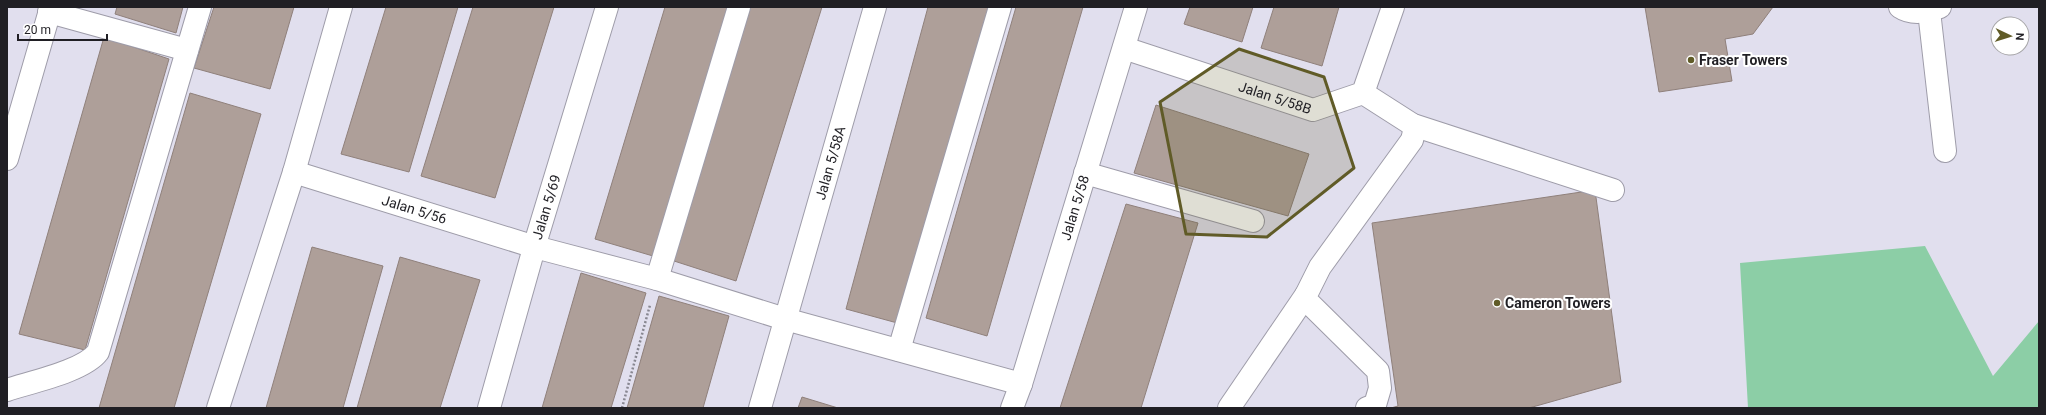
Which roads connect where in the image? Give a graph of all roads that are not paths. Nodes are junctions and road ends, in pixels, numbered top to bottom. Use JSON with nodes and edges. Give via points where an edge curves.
{"nodes":[{"id":1,"x":200,"y":7,"type":"edge"},
{"id":2,"x":341,"y":7,"type":"edge"},
{"id":3,"x":606,"y":7,"type":"edge"},
{"id":4,"x":739,"y":7,"type":"edge"},
{"id":5,"x":875,"y":7,"type":"edge"},
{"id":6,"x":1000,"y":7,"type":"edge"},
{"id":7,"x":1136,"y":7,"type":"edge"},
{"id":8,"x":1393,"y":7,"type":"edge"},
{"id":9,"x":1900,"y":7,"type":"edge"},
{"id":10,"x":50,"y":9,"type":"edge"},
{"id":11,"x":1934,"y":9,"type":"edge"},
{"id":12,"x":1124,"y":48,"type":"junction"},
{"id":13,"x":187,"y":50,"type":"junction"},
{"id":14,"x":1354,"y":95,"type":"junction"},
{"id":15,"x":12,"y":122,"type":"edge"},
{"id":16,"x":1412,"y":132,"type":"junction"},
{"id":17,"x":1945,"y":151,"type":"dead end"},
{"id":18,"x":7,"y":159,"type":"edge"},
{"id":19,"x":294,"y":172,"type":"junction"},
{"id":20,"x":1085,"y":173,"type":"junction"},
{"id":21,"x":1613,"y":190,"type":"dead end"},
{"id":22,"x":1253,"y":221,"type":"dead end"},
{"id":23,"x":535,"y":247,"type":"junction"},
{"id":24,"x":657,"y":279,"type":"junction"},
{"id":25,"x":1306,"y":295,"type":"junction"},
{"id":26,"x":785,"y":319,"type":"junction"},
{"id":27,"x":899,"y":350,"type":"junction"},
{"id":28,"x":1021,"y":384,"type":"junction"},
{"id":29,"x":7,"y":390,"type":"edge"},
{"id":30,"x":218,"y":408,"type":"edge"},
{"id":31,"x":489,"y":408,"type":"edge"},
{"id":32,"x":760,"y":408,"type":"edge"},
{"id":33,"x":1012,"y":408,"type":"edge"},
{"id":34,"x":1229,"y":408,"type":"edge"},
{"id":35,"x":1367,"y":408,"type":"edge"}],
"edges":[{"from":1,"to":13,"type":"street"},
{"from":2,"to":19,"type":"street"},
{"from":3,"to":23,"type":"street","name":"Jalan 5/69"},
{"from":4,"to":24,"type":"street"},
{"from":5,"to":26,"type":"street","name":"Jalan 5/58A"},
{"from":6,"to":27,"type":"street"},
{"from":7,"to":12,"type":"street","name":"Jalan 5/58"},
{"from":8,"to":14,"type":"street"},
{"from":9,"to":11,"type":"street","via":[[1915,12]]},
{"from":10,"to":13,"type":"street"},
{"from":10,"to":15,"type":"street"},
{"from":11,"to":17,"type":"street"},
{"from":12,"to":14,"type":"street","name":"Jalan 5/58B","via":[[1313,110]]},
{"from":12,"to":20,"type":"street","name":"Jalan 5/58"},
{"from":13,"to":29,"type":"street","via":[[98,352],[80,366]]},
{"from":14,"to":16,"type":"street"},
{"from":15,"to":18,"type":"street"},
{"from":16,"to":21,"type":"street"},
{"from":16,"to":25,"type":"street","via":[[1320,267]]},
{"from":19,"to":23,"type":"street","name":"Jalan 5/56"},
{"from":19,"to":30,"type":"street"},
{"from":20,"to":22,"type":"street"},
{"from":20,"to":28,"type":"street","name":"Jalan 5/58"},
{"from":23,"to":24,"type":"street","name":"Jalan 5/56"},
{"from":23,"to":31,"type":"street","name":"Jalan 5/69"},
{"from":24,"to":26,"type":"street","name":"Jalan 5/56"},
{"from":25,"to":34,"type":"street"},
{"from":25,"to":35,"type":"street","via":[[1308,302],[1378,370],[1380,388],[1375,404]]},
{"from":26,"to":27,"type":"street"},
{"from":26,"to":32,"type":"street","name":"Jalan 5/58A"},
{"from":27,"to":28,"type":"street"},
{"from":28,"to":33,"type":"street","name":"Jalan 5/58"}]}
